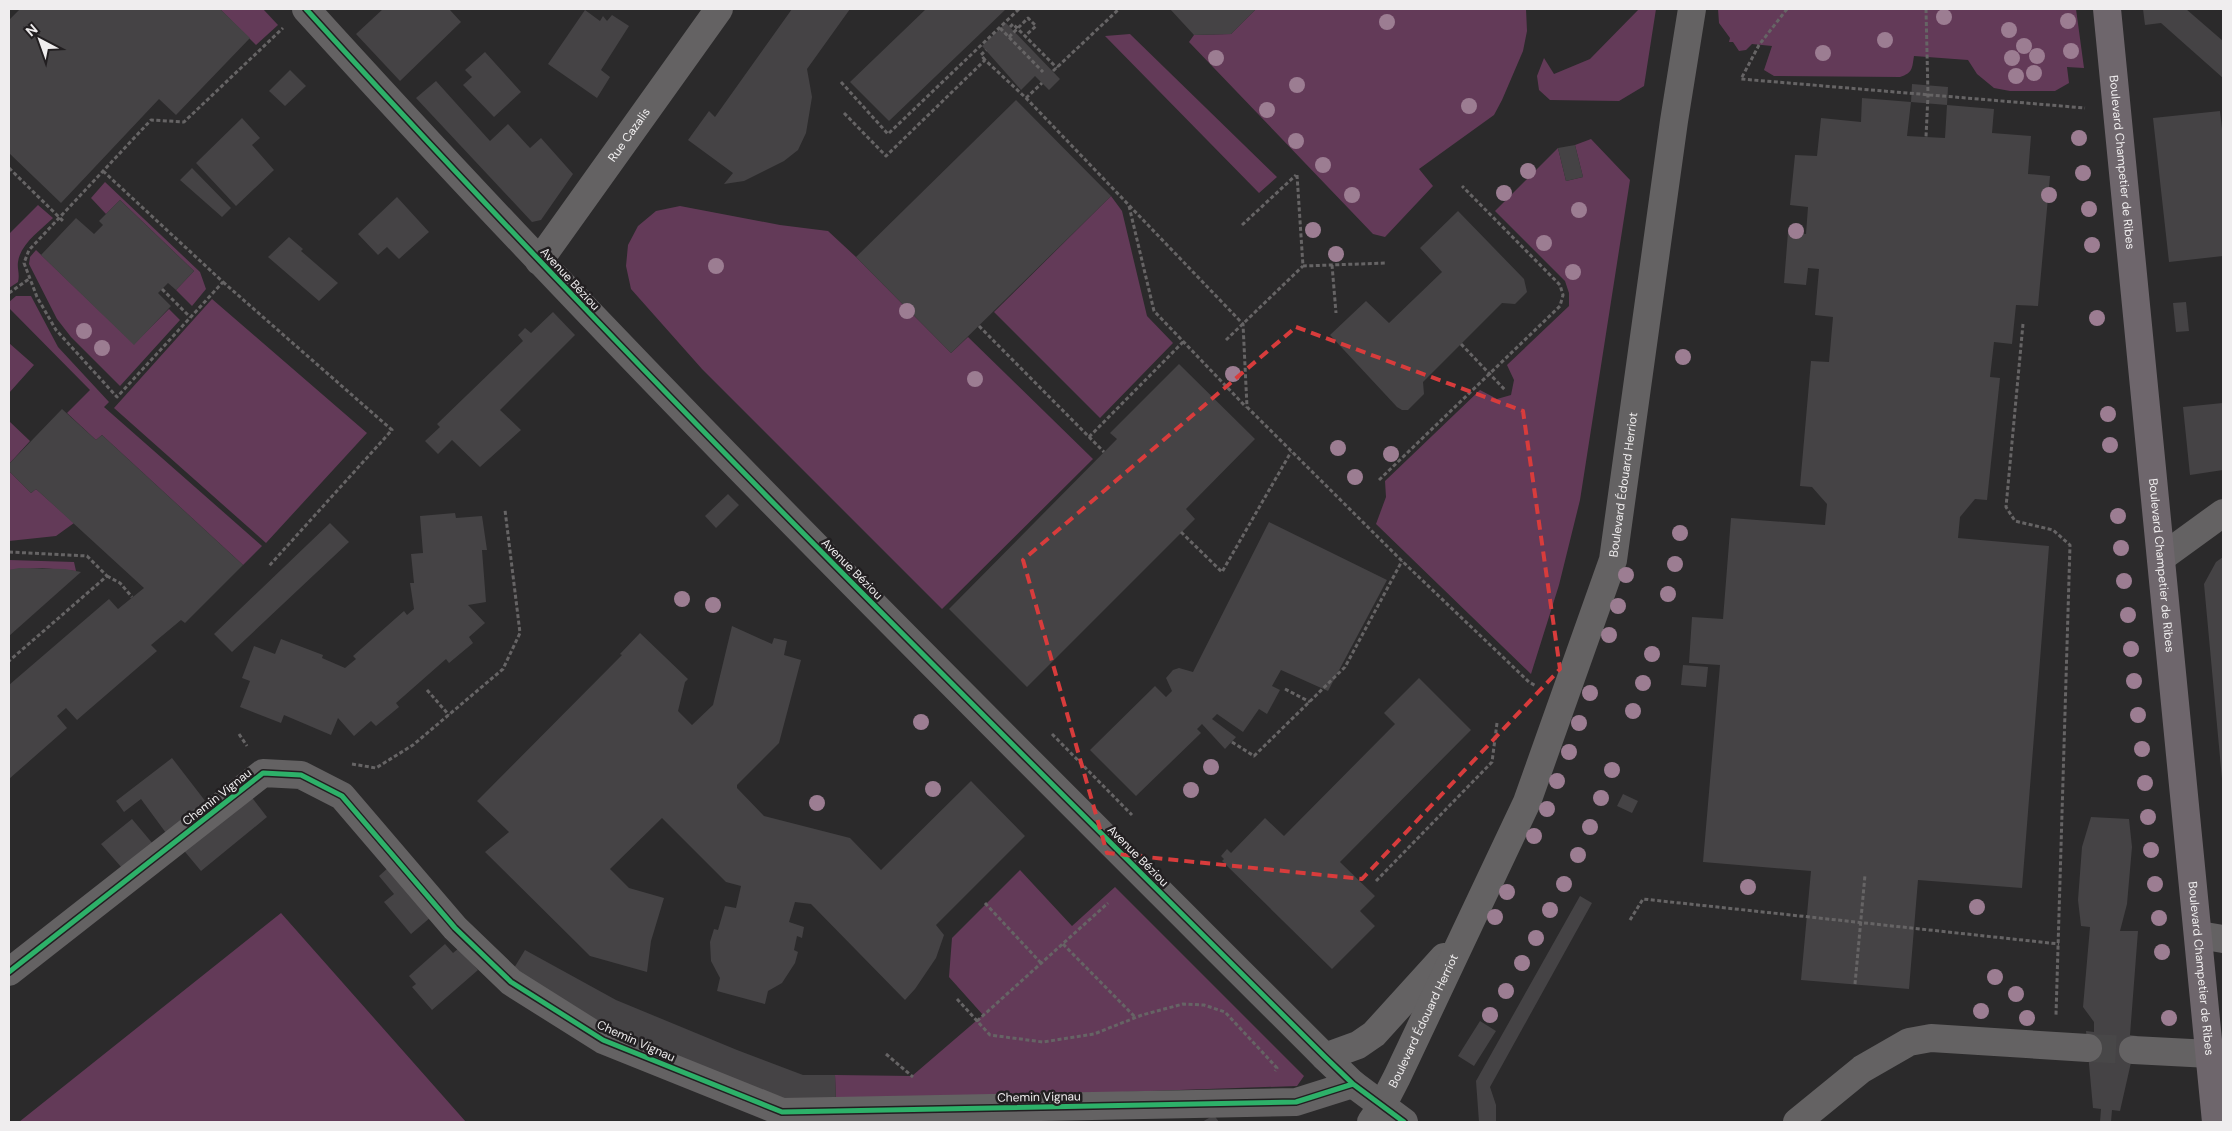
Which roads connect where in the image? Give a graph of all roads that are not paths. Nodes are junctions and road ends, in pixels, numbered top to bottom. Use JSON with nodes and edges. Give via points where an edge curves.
{"nodes":[{"id":1,"x":719,"y":9,"type":"edge"},
{"id":2,"x":1692,"y":9,"type":"edge"},
{"id":3,"x":2107,"y":9,"type":"edge"},
{"id":4,"x":296,"y":17,"type":"edge"},
{"id":5,"x":539,"y":261,"type":"junction"},
{"id":6,"x":2223,"y":513,"type":"edge"},
{"id":7,"x":2161,"y":558,"type":"junction"},
{"id":8,"x":1464,"y":936,"type":"junction"},
{"id":9,"x":2211,"y":937,"type":"edge"},
{"id":10,"x":9,"y":972,"type":"edge"},
{"id":11,"x":2088,"y":1048,"type":"tunnel mouth"},
{"id":12,"x":2133,"y":1050,"type":"tunnel mouth"},
{"id":13,"x":2210,"y":1054,"type":"junction"},
{"id":14,"x":1325,"y":1058,"type":"junction"},
{"id":15,"x":1353,"y":1084,"type":"junction"},
{"id":16,"x":1377,"y":1114,"type":"edge"},
{"id":17,"x":1404,"y":1122,"type":"edge"},
{"id":18,"x":1797,"y":1122,"type":"edge"},
{"id":19,"x":2216,"y":1122,"type":"edge"}],
"edges":[{"from":1,"to":5,"type":"street","name":"Rue Cazalis"},
{"from":2,"to":8,"type":"street","name":"Boulevard Édouard Herriot","via":[[1613,560],[1527,802]]},
{"from":3,"to":7,"type":"main road","name":"Boulevard Champetier de Ribes"},
{"from":4,"to":5,"type":"street","name":"Avenue Béziou"},
{"from":5,"to":14,"type":"street","name":"Avenue Béziou","via":[[673,401]]},
{"from":6,"to":7,"type":"street"},
{"from":7,"to":9,"type":"main road","name":"Boulevard Champetier de Ribes"},
{"from":8,"to":14,"type":"street","name":"Boulevard Édouard Herriot","via":[[1374,1034],[1358,1045]]},
{"from":8,"to":16,"type":"street","name":"Boulevard Édouard Herriot"},
{"from":9,"to":13,"type":"main road","name":"Boulevard Champetier de Ribes"},
{"from":10,"to":15,"type":"street","name":"Chemin Vignau","via":[[263,773],[301,775],[342,796],[454,928],[511,982],[603,1040],[782,1112],[1296,1102]]},
{"from":11,"to":18,"type":"street","via":[[1931,1038],[1909,1042],[1862,1069]]},
{"from":12,"to":13,"type":"street"},
{"from":13,"to":19,"type":"main road","name":"Boulevard Champetier de Ribes"},
{"from":14,"to":15,"type":"street","name":"Avenue Béziou"},
{"from":15,"to":16,"type":"street","name":"Avenue Béziou"},
{"from":16,"to":17,"type":"street","name":"Avenue Béziou"}]}
